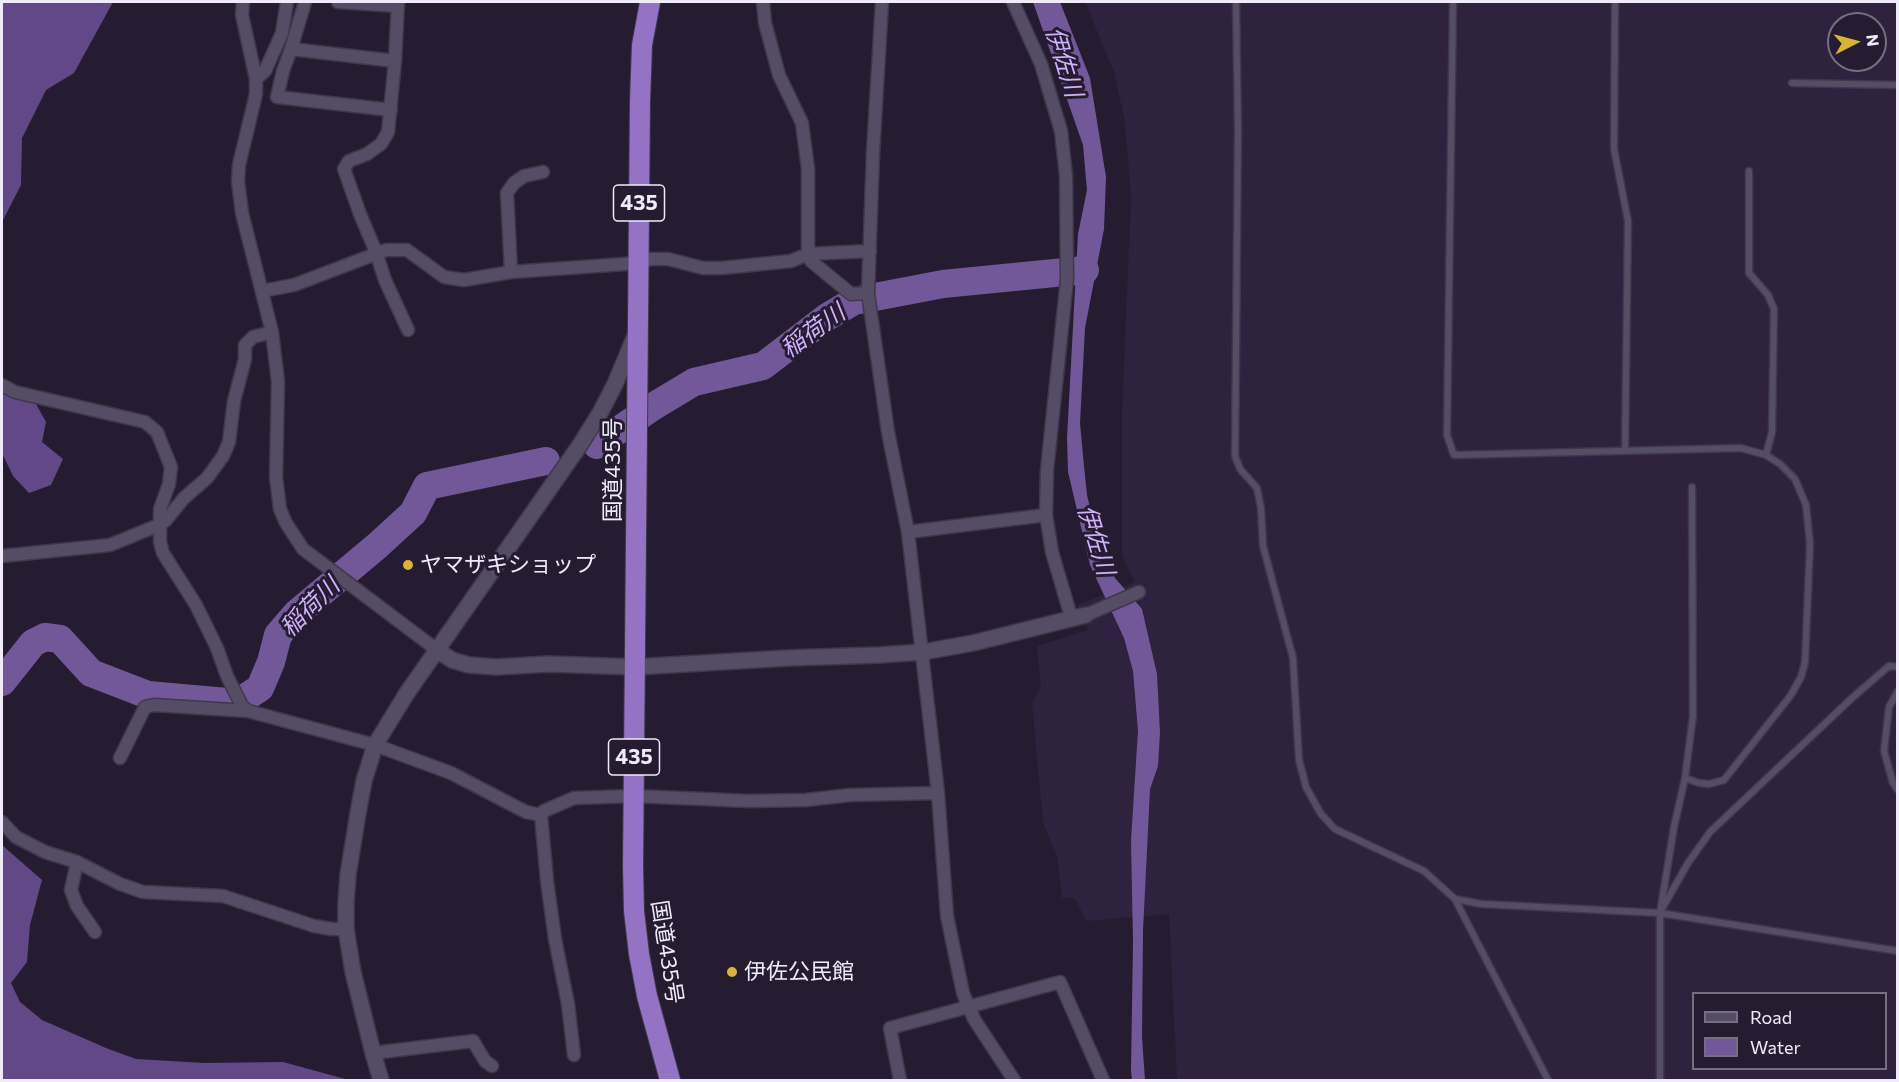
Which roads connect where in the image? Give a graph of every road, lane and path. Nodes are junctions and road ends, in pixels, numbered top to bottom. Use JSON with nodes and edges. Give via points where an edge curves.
{"nodes":[{"id":1,"x":243,"y":2,"type":"edge"},
{"id":2,"x":287,"y":2,"type":"edge"},
{"id":3,"x":304,"y":2,"type":"edge"},
{"id":4,"x":338,"y":2,"type":"edge"},
{"id":5,"x":650,"y":2,"type":"edge"},
{"id":6,"x":763,"y":2,"type":"edge"},
{"id":7,"x":882,"y":2,"type":"edge"},
{"id":8,"x":1013,"y":2,"type":"edge"},
{"id":9,"x":1236,"y":2,"type":"edge"},
{"id":10,"x":1453,"y":2,"type":"edge"},
{"id":11,"x":1615,"y":2,"type":"edge"},
{"id":12,"x":398,"y":4,"type":"edge"},
{"id":13,"x":291,"y":49,"type":"junction"},
{"id":14,"x":395,"y":61,"type":"junction"},
{"id":15,"x":256,"y":79,"type":"junction"},
{"id":16,"x":1792,"y":83,"type":"dead end"},
{"id":17,"x":1898,"y":85,"type":"edge"},
{"id":18,"x":391,"y":110,"type":"junction"},
{"id":19,"x":1749,"y":171,"type":"dead end"},
{"id":20,"x":543,"y":172,"type":"dead end"},
{"id":21,"x":870,"y":251,"type":"junction"},
{"id":22,"x":376,"y":252,"type":"junction"},
{"id":23,"x":807,"y":254,"type":"junction"},
{"id":24,"x":639,"y":263,"type":"junction"},
{"id":25,"x":511,"y":272,"type":"junction"},
{"id":26,"x":262,"y":291,"type":"junction"},
{"id":27,"x":868,"y":293,"type":"junction"},
{"id":28,"x":638,"y":327,"type":"junction"},
{"id":29,"x":408,"y":330,"type":"dead end"},
{"id":30,"x":272,"y":332,"type":"junction"},
{"id":31,"x":2,"y":385,"type":"edge"},
{"id":32,"x":1624,"y":451,"type":"junction"},
{"id":33,"x":1766,"y":455,"type":"junction"},
{"id":34,"x":1692,"y":487,"type":"dead end"},
{"id":35,"x":1046,"y":514,"type":"junction"},
{"id":36,"x":159,"y":525,"type":"junction"},
{"id":37,"x":908,"y":532,"type":"junction"},
{"id":38,"x":2,"y":556,"type":"edge"},
{"id":39,"x":1139,"y":592,"type":"dead end"},
{"id":40,"x":1079,"y":618,"type":"junction"},
{"id":41,"x":437,"y":650,"type":"junction"},
{"id":42,"x":923,"y":652,"type":"junction"},
{"id":43,"x":635,"y":667,"type":"junction"},
{"id":44,"x":1898,"y":667,"type":"edge"},
{"id":45,"x":1898,"y":691,"type":"edge"},
{"id":46,"x":248,"y":711,"type":"junction"},
{"id":47,"x":375,"y":745,"type":"junction"},
{"id":48,"x":120,"y":758,"type":"dead end"},
{"id":49,"x":1685,"y":778,"type":"junction"},
{"id":50,"x":1898,"y":790,"type":"edge"},
{"id":51,"x":938,"y":794,"type":"junction"},
{"id":52,"x":634,"y":796,"type":"junction"},
{"id":53,"x":541,"y":815,"type":"junction"},
{"id":54,"x":2,"y":822,"type":"edge"},
{"id":55,"x":77,"y":862,"type":"junction"},
{"id":56,"x":1455,"y":899,"type":"junction"},
{"id":57,"x":1660,"y":913,"type":"junction"},
{"id":58,"x":346,"y":929,"type":"junction"},
{"id":59,"x":94,"y":932,"type":"dead end"},
{"id":60,"x":1898,"y":951,"type":"edge"},
{"id":61,"x":968,"y":1005,"type":"junction"},
{"id":62,"x":373,"y":1053,"type":"junction"},
{"id":63,"x":574,"y":1055,"type":"dead end"},
{"id":64,"x":492,"y":1066,"type":"dead end"},
{"id":65,"x":381,"y":1080,"type":"edge"},
{"id":66,"x":670,"y":1080,"type":"edge"},
{"id":67,"x":900,"y":1080,"type":"edge"},
{"id":68,"x":1014,"y":1080,"type":"edge"},
{"id":69,"x":1102,"y":1080,"type":"edge"},
{"id":70,"x":1548,"y":1080,"type":"edge"},
{"id":71,"x":1660,"y":1080,"type":"edge"}],
"edges":[{"from":1,"to":15,"type":"street","via":[[242,15]]},
{"from":2,"to":15,"type":"street","via":[[282,33],[266,71]]},
{"from":3,"to":13,"type":"street"},
{"from":4,"to":12,"type":"street"},
{"from":5,"to":24,"type":"highway","name":"国道435号","number":"435","via":[[642,45]]},
{"from":6,"to":23,"type":"street","via":[[779,75],[802,123],[808,169]]},
{"from":7,"to":21,"type":"street"},
{"from":8,"to":35,"type":"street","via":[[1041,64],[1061,131],[1066,176],[1066,279]]},
{"from":9,"to":56,"type":"lane","via":[[1235,456],[1240,469],[1257,488],[1263,546],[1293,658],[1303,778],[1321,814],[1335,829],[1424,871]]},
{"from":10,"to":32,"type":"lane","via":[[1447,435],[1454,455]]},
{"from":11,"to":32,"type":"lane","via":[[1614,149],[1628,221]]},
{"from":12,"to":14,"type":"street"},
{"from":13,"to":14,"type":"street"},
{"from":13,"to":18,"type":"street","via":[[277,97]]},
{"from":14,"to":18,"type":"street"},
{"from":15,"to":26,"type":"street","via":[[238,181]]},
{"from":16,"to":17,"type":"lane"},
{"from":18,"to":22,"type":"street","via":[[388,132],[381,144],[350,161],[344,169]]},
{"from":19,"to":33,"type":"lane","via":[[1749,273],[1768,295],[1774,309],[1772,432]]},
{"from":20,"to":25,"type":"street","via":[[524,176],[507,193]]},
{"from":21,"to":23,"type":"street"},
{"from":21,"to":27,"type":"street"},
{"from":22,"to":25,"type":"street","via":[[406,250],[444,277],[464,280]]},
{"from":22,"to":26,"type":"street","via":[[294,285]]},
{"from":22,"to":29,"type":"street"},
{"from":23,"to":24,"type":"street","via":[[791,261],[722,268],[703,268],[668,259]]},
{"from":23,"to":27,"type":"street","via":[[851,294]]},
{"from":24,"to":25,"type":"street"},
{"from":24,"to":28,"type":"highway","name":"国道435号","number":"435"},
{"from":26,"to":30,"type":"street"},
{"from":27,"to":37,"type":"street","via":[[888,432]]},
{"from":28,"to":41,"type":"street","via":[[595,421]]},
{"from":28,"to":43,"type":"highway","name":"国道435号","number":"435"},
{"from":30,"to":36,"type":"street","via":[[245,345],[229,442],[223,456],[207,478]]},
{"from":30,"to":41,"type":"street","via":[[278,382],[276,477],[286,523],[303,549]]},
{"from":31,"to":36,"type":"street","via":[[15,392],[145,422],[157,432],[171,467]]},
{"from":32,"to":33,"type":"lane","via":[[1741,448]]},
{"from":33,"to":49,"type":"lane","via":[[1795,479],[1806,505],[1810,544],[1801,677],[1724,780],[1709,784]]},
{"from":34,"to":49,"type":"lane","via":[[1693,716]]},
{"from":35,"to":37,"type":"street"},
{"from":35,"to":40,"type":"street","via":[[1052,552]]},
{"from":36,"to":38,"type":"street","via":[[110,545]]},
{"from":36,"to":46,"type":"street","via":[[163,553],[196,605],[227,676]]},
{"from":37,"to":42,"type":"street"},
{"from":39,"to":40,"type":"street"},
{"from":40,"to":42,"type":"street"},
{"from":41,"to":43,"type":"street","via":[[469,665]]},
{"from":41,"to":47,"type":"street"},
{"from":42,"to":43,"type":"street"},
{"from":42,"to":51,"type":"street"},
{"from":43,"to":52,"type":"highway","name":"国道435号","number":"435"},
{"from":44,"to":57,"type":"lane","via":[[1888,666],[1859,691],[1710,832]]},
{"from":45,"to":50,"type":"lane","via":[[1889,707],[1884,751]]},
{"from":46,"to":47,"type":"street"},
{"from":46,"to":48,"type":"street","via":[[145,707]]},
{"from":47,"to":53,"type":"street","via":[[451,773],[526,812]]},
{"from":47,"to":58,"type":"street","via":[[358,813],[347,884]]},
{"from":49,"to":57,"type":"lane"},
{"from":51,"to":52,"type":"street","via":[[749,801]]},
{"from":51,"to":61,"type":"street","via":[[946,915]]},
{"from":52,"to":53,"type":"street","via":[[574,798]]},
{"from":52,"to":66,"type":"highway","name":"国道435号","number":"435","via":[[637,933],[647,996]]},
{"from":53,"to":63,"type":"street","via":[[547,881]]},
{"from":54,"to":55,"type":"street","via":[[16,837]]},
{"from":55,"to":58,"type":"street","via":[[143,892],[223,896],[314,926]]},
{"from":55,"to":59,"type":"street","via":[[71,890]]},
{"from":56,"to":57,"type":"lane","via":[[1481,904]]},
{"from":56,"to":70,"type":"lane"},
{"from":57,"to":60,"type":"lane"},
{"from":57,"to":71,"type":"lane"},
{"from":58,"to":62,"type":"street"},
{"from":61,"to":67,"type":"street","via":[[890,1028]]},
{"from":61,"to":68,"type":"street"},
{"from":61,"to":69,"type":"street","via":[[1060,981]]},
{"from":62,"to":64,"type":"street","via":[[473,1041]]},
{"from":62,"to":65,"type":"street"}]}
